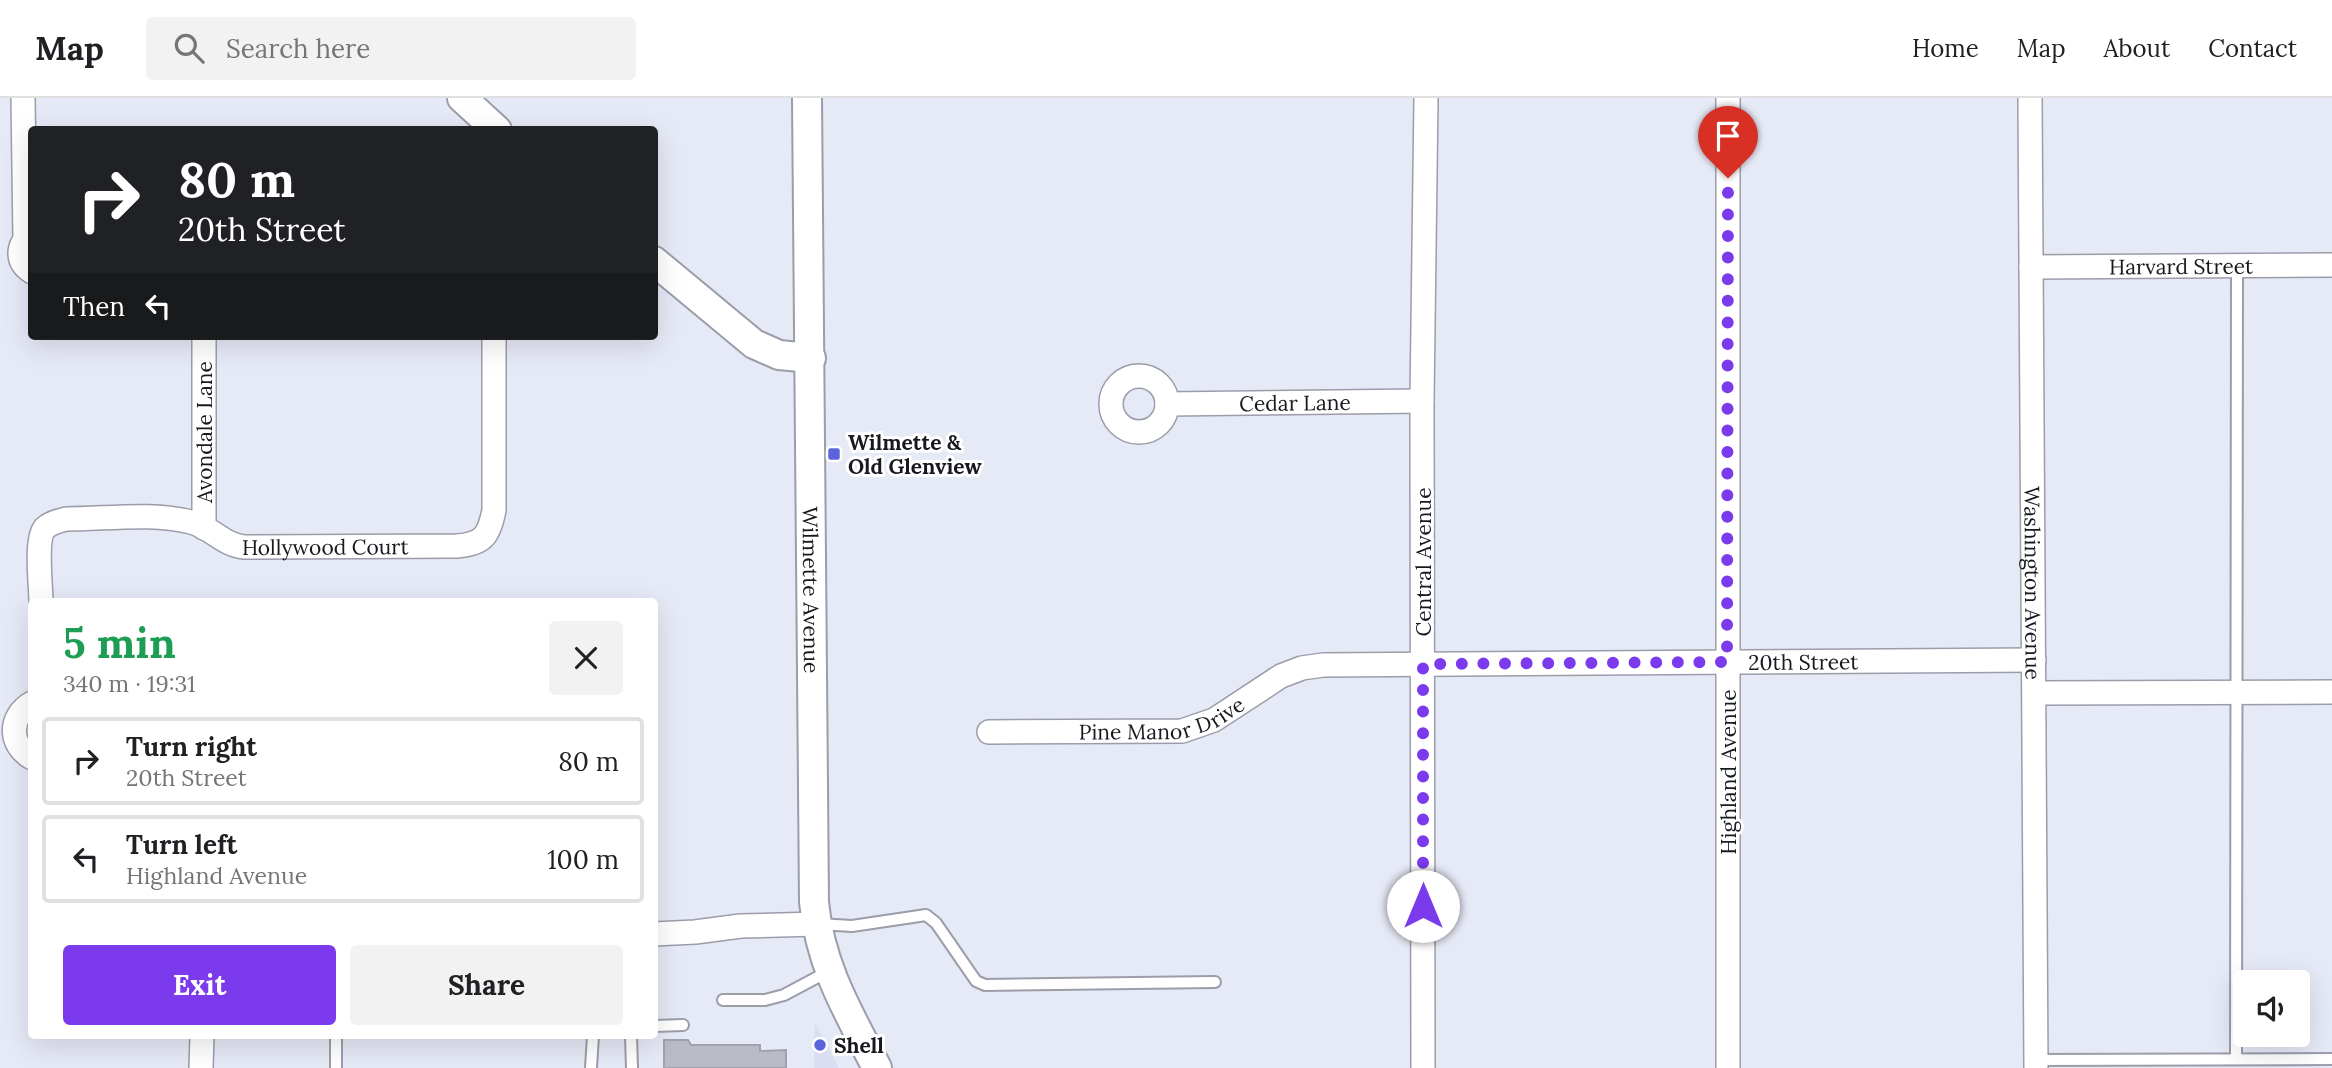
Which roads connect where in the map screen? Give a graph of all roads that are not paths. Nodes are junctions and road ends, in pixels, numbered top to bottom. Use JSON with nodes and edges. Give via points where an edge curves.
{"nodes":[{"id":1,"x":23,"y":98,"type":"edge"},
{"id":2,"x":462,"y":98,"type":"edge"},
{"id":3,"x":807,"y":98,"type":"edge"},
{"id":4,"x":1426,"y":98,"type":"edge"},
{"id":5,"x":1728,"y":98,"type":"edge"},
{"id":6,"x":2030,"y":98,"type":"edge"},
{"id":7,"x":493,"y":126,"type":"edge"},
{"id":8,"x":28,"y":236,"type":"edge"},
{"id":9,"x":658,"y":264,"type":"edge"},
{"id":10,"x":2332,"y":265,"type":"edge"},
{"id":11,"x":2237,"y":266,"type":"junction"},
{"id":12,"x":2031,"y":267,"type":"junction"},
{"id":13,"x":28,"y":268,"type":"edge"},
{"id":14,"x":204,"y":340,"type":"edge"},
{"id":15,"x":494,"y":340,"type":"edge"},
{"id":16,"x":811,"y":358,"type":"junction"},
{"id":17,"x":1422,"y":401,"type":"junction"},
{"id":18,"x":1167,"y":404,"type":"dead end"},
{"id":19,"x":204,"y":528,"type":"junction"},
{"id":20,"x":41,"y":598,"type":"edge"},
{"id":21,"x":2034,"y":660,"type":"junction"},
{"id":22,"x":1727,"y":662,"type":"junction"},
{"id":23,"x":1423,"y":664,"type":"junction"},
{"id":24,"x":1323,"y":665,"type":"joint"},
{"id":25,"x":2235,"y":692,"type":"junction"},
{"id":26,"x":2332,"y":692,"type":"edge"},
{"id":27,"x":2035,"y":693,"type":"junction"},
{"id":28,"x":28,"y":706,"type":"edge"},
{"id":29,"x":989,"y":732,"type":"dead end"},
{"id":30,"x":28,"y":755,"type":"edge"},
{"id":31,"x":817,"y":924,"type":"junction"},
{"id":32,"x":658,"y":934,"type":"edge"},
{"id":33,"x":830,"y":971,"type":"junction"},
{"id":34,"x":1215,"y":982,"type":"dead end"},
{"id":35,"x":723,"y":1000,"type":"dead end"},
{"id":36,"x":683,"y":1025,"type":"dead end"},
{"id":37,"x":658,"y":1026,"type":"edge"},
{"id":38,"x":202,"y":1039,"type":"edge"},
{"id":39,"x":336,"y":1039,"type":"edge"},
{"id":40,"x":593,"y":1039,"type":"edge"},
{"id":41,"x":631,"y":1039,"type":"edge"},
{"id":42,"x":2236,"y":1059,"type":"junction"},
{"id":43,"x":2332,"y":1059,"type":"edge"},
{"id":44,"x":2036,"y":1064,"type":"edge"},
{"id":45,"x":201,"y":1068,"type":"edge"},
{"id":46,"x":336,"y":1068,"type":"edge"},
{"id":47,"x":592,"y":1068,"type":"edge"},
{"id":48,"x":632,"y":1068,"type":"edge"},
{"id":49,"x":877,"y":1068,"type":"edge"},
{"id":50,"x":1423,"y":1068,"type":"edge"},
{"id":51,"x":1728,"y":1068,"type":"edge"}],
"edges":[{"from":1,"to":8,"type":"street"},
{"from":2,"to":7,"type":"street"},
{"from":3,"to":16,"type":"street","name":"Wilmette Avenue"},
{"from":4,"to":17,"type":"street","name":"Central Avenue"},
{"from":5,"to":22,"type":"street","name":"Highland Avenue"},
{"from":6,"to":12,"type":"street","name":"Washington Avenue"},
{"from":8,"to":13,"type":"street","via":[[19,253]]},
{"from":9,"to":16,"type":"street","via":[[754,344],[779,355]]},
{"from":10,"to":11,"type":"street","name":"Harvard Street"},
{"from":11,"to":12,"type":"street","name":"Harvard Street"},
{"from":11,"to":25,"type":"lane"},
{"from":12,"to":21,"type":"street","name":"Washington Avenue"},
{"from":14,"to":19,"type":"street","name":"Avondale Lane"},
{"from":15,"to":19,"type":"street","name":"Hollywood Court","via":[[494,510],[483,539],[457,546],[244,547],[224,542]]},
{"from":16,"to":31,"type":"street","name":"Wilmette Avenue"},
{"from":17,"to":18,"type":"street","name":"Cedar Lane"},
{"from":17,"to":23,"type":"street","name":"Central Avenue"},
{"from":19,"to":20,"type":"street","name":"Hollywood Court","via":[[162,517],[53,522],[40,540]]},
{"from":21,"to":22,"type":"street","name":"20th Street"},
{"from":21,"to":27,"type":"street","name":"Washington Avenue"},
{"from":22,"to":23,"type":"street","name":"20th Street"},
{"from":22,"to":51,"type":"street","name":"Highland Avenue"},
{"from":23,"to":24,"type":"street","name":"20th Street"},
{"from":23,"to":50,"type":"street","name":"Central Avenue"},
{"from":24,"to":29,"type":"street","name":"Pine Manor Drive","via":[[1281,676],[1214,720],[1182,731]]},
{"from":25,"to":26,"type":"street"},
{"from":25,"to":27,"type":"street"},
{"from":25,"to":42,"type":"lane"},
{"from":27,"to":44,"type":"street","name":"Washington Avenue"},
{"from":28,"to":30,"type":"street","via":[[18,715],[14,734]]},
{"from":31,"to":32,"type":"street"},
{"from":31,"to":33,"type":"street","name":"Wilmette Avenue"},
{"from":31,"to":34,"type":"lane","via":[[852,926],[926,915],[976,981],[985,985]]},
{"from":33,"to":35,"type":"lane","via":[[785,995]]},
{"from":33,"to":49,"type":"street","name":"Wilmette Avenue"},
{"from":36,"to":37,"type":"lane"},
{"from":38,"to":45,"type":"street"},
{"from":39,"to":46,"type":"lane"},
{"from":40,"to":47,"type":"lane"},
{"from":41,"to":48,"type":"lane"},
{"from":42,"to":43,"type":"lane"},
{"from":42,"to":44,"type":"lane"}]}
